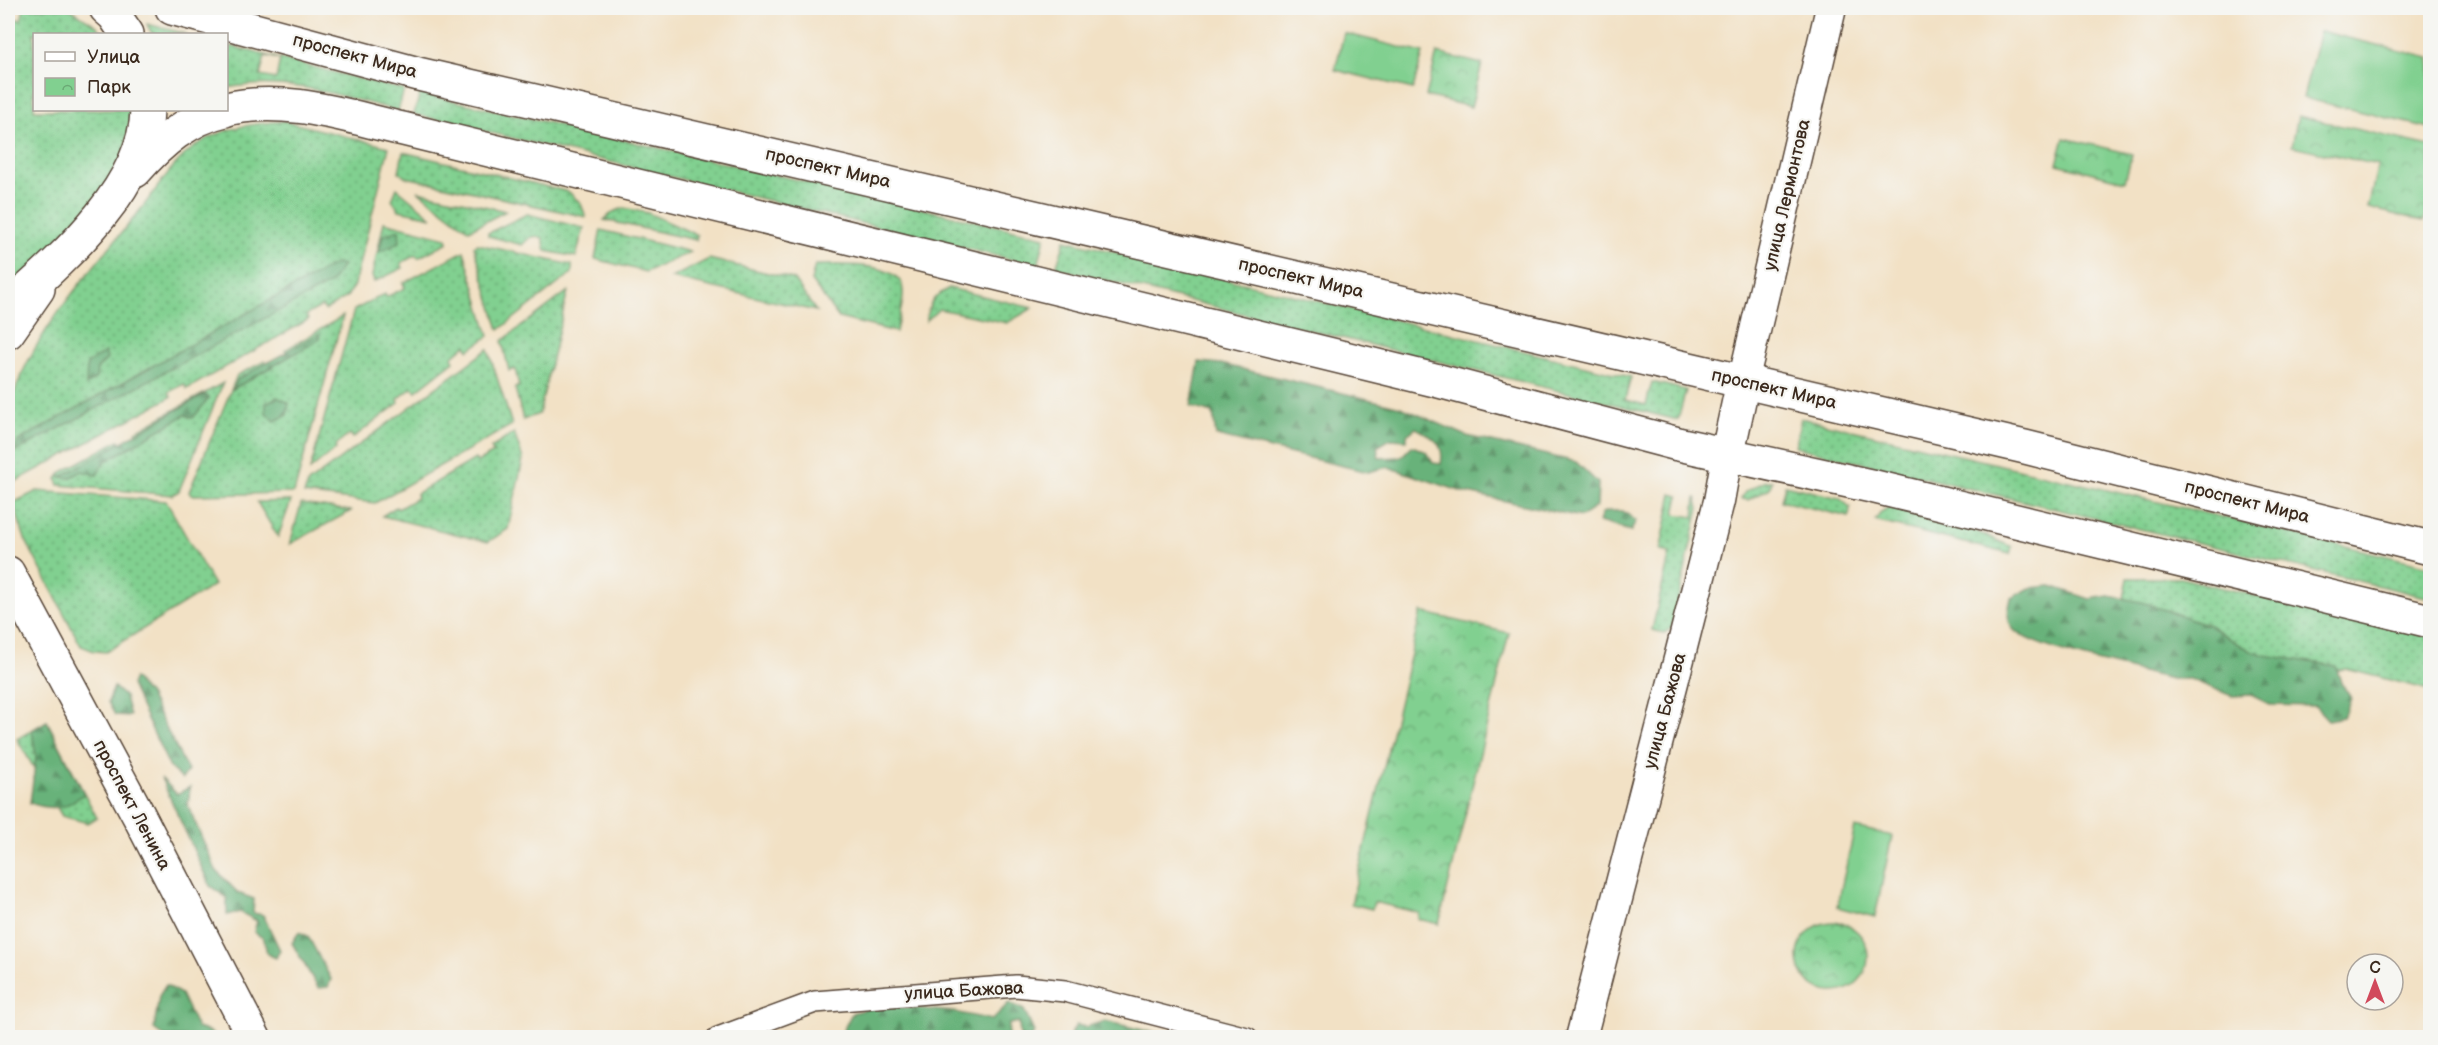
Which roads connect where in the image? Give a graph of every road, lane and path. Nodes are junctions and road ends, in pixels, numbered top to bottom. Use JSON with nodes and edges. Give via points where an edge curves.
{"nodes":[{"id":1,"x":106,"y":8,"type":"edge"},
{"id":2,"x":172,"y":8,"type":"edge"},
{"id":3,"x":1832,"y":8,"type":"edge"},
{"id":4,"x":127,"y":33,"type":"edge"},
{"id":5,"x":228,"y":109,"type":"edge"},
{"id":6,"x":147,"y":111,"type":"edge"},
{"id":7,"x":217,"y":111,"type":"edge"},
{"id":8,"x":123,"y":183,"type":"junction"},
{"id":9,"x":57,"y":264,"type":"junction"},
{"id":10,"x":8,"y":303,"type":"edge"},
{"id":11,"x":8,"y":332,"type":"edge"},
{"id":12,"x":1743,"y":382,"type":"junction"},
{"id":13,"x":1727,"y":456,"type":"junction"},
{"id":14,"x":2430,"y":548,"type":"edge"},
{"id":15,"x":8,"y":573,"type":"edge"},
{"id":16,"x":2430,"y":621,"type":"edge"},
{"id":17,"x":254,"y":1038,"type":"edge"},
{"id":18,"x":718,"y":1038,"type":"edge"},
{"id":19,"x":1247,"y":1038,"type":"edge"},
{"id":20,"x":1581,"y":1038,"type":"edge"}],
"edges":[{"from":1,"to":4,"type":"main road"},
{"from":2,"to":12,"type":"main road","name":"проспект Мира","via":[[418,74]]},
{"from":3,"to":12,"type":"street","name":"улица Лермонтова"},
{"from":5,"to":13,"type":"main road","via":[[280,103],[403,129],[1439,381]]},
{"from":6,"to":8,"type":"main road","via":[[141,150]]},
{"from":7,"to":8,"type":"main road","via":[[178,130]]},
{"from":8,"to":9,"type":"main road"},
{"from":9,"to":10,"type":"main road"},
{"from":9,"to":11,"type":"main road"},
{"from":12,"to":13,"type":"main road","name":"улица Бажова"},
{"from":12,"to":14,"type":"main road","name":"проспект Мира","via":[[2025,447]]},
{"from":13,"to":16,"type":"main road","via":[[1871,486]]},
{"from":13,"to":20,"type":"street","name":"улица Бажова","via":[[1686,633]]},
{"from":15,"to":17,"type":"main road","name":"проспект Ленина"},
{"from":18,"to":19,"type":"street","name":"улица Бажова","via":[[815,1002],[1016,986],[1065,992]]}]}
